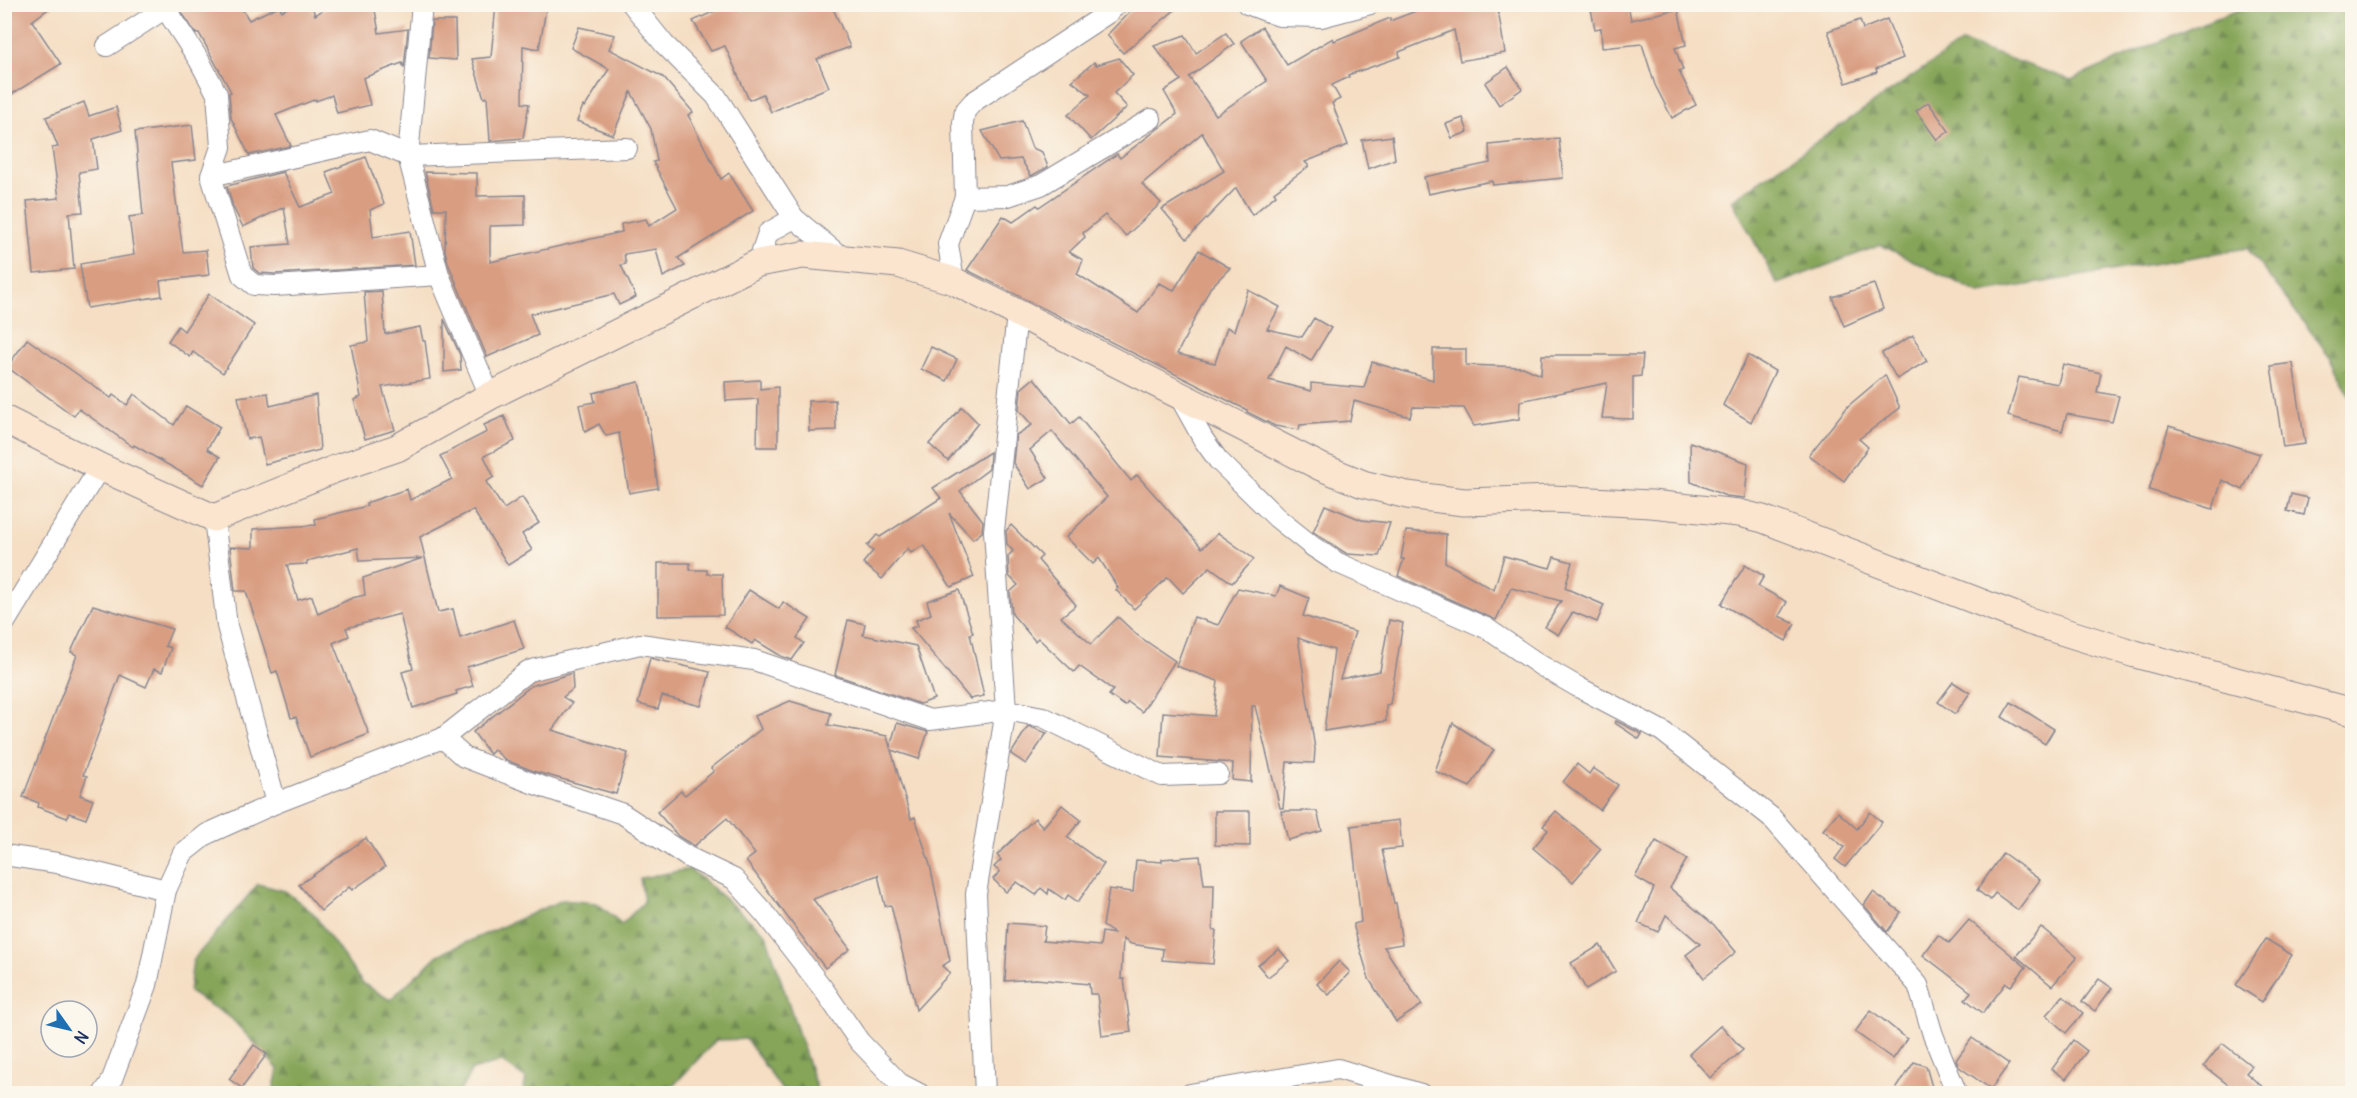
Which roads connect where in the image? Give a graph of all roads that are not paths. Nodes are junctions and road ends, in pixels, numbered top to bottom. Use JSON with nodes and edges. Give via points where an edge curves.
{"nodes":[{"id":1,"x":422,"y":4,"type":"edge"},
{"id":2,"x":632,"y":4,"type":"edge"},
{"id":3,"x":1117,"y":4,"type":"edge"},
{"id":4,"x":1247,"y":4,"type":"edge"},
{"id":5,"x":1370,"y":4,"type":"edge"},
{"id":6,"x":168,"y":6,"type":"edge"},
{"id":7,"x":107,"y":46,"type":"dead end"},
{"id":8,"x":1151,"y":119,"type":"dead end"},
{"id":9,"x":627,"y":148,"type":"dead end"},
{"id":10,"x":408,"y":156,"type":"junction"},
{"id":11,"x":211,"y":176,"type":"junction"},
{"id":12,"x":964,"y":197,"type":"junction"},
{"id":13,"x":794,"y":218,"type":"junction"},
{"id":14,"x":845,"y":260,"type":"junction"},
{"id":15,"x":758,"y":262,"type":"junction"},
{"id":16,"x":439,"y":275,"type":"junction"},
{"id":17,"x":954,"y":281,"type":"junction"},
{"id":18,"x":1017,"y":314,"type":"junction"},
{"id":19,"x":1178,"y":394,"type":"junction"},
{"id":20,"x":490,"y":396,"type":"junction"},
{"id":21,"x":4,"y":419,"type":"edge"},
{"id":22,"x":100,"y":467,"type":"junction"},
{"id":23,"x":214,"y":518,"type":"junction"},
{"id":24,"x":4,"y":624,"type":"edge"},
{"id":25,"x":1006,"y":710,"type":"junction"},
{"id":26,"x":2352,"y":712,"type":"edge"},
{"id":27,"x":443,"y":738,"type":"junction"},
{"id":28,"x":1218,"y":774,"type":"dead end"},
{"id":29,"x":276,"y":803,"type":"junction"},
{"id":30,"x":4,"y":855,"type":"edge"},
{"id":31,"x":166,"y":890,"type":"junction"},
{"id":32,"x":103,"y":1094,"type":"edge"},
{"id":33,"x":920,"y":1094,"type":"edge"},
{"id":34,"x":985,"y":1094,"type":"edge"},
{"id":35,"x":1190,"y":1094,"type":"edge"},
{"id":36,"x":1420,"y":1094,"type":"edge"},
{"id":37,"x":1957,"y":1094,"type":"edge"}],
"edges":[{"from":1,"to":10,"type":"street"},
{"from":2,"to":13,"type":"street","via":[[664,44],[716,96]]},
{"from":3,"to":12,"type":"street","via":[[965,111]]},
{"from":4,"to":5,"type":"street","via":[[1279,16],[1321,17]]},
{"from":6,"to":7,"type":"street"},
{"from":6,"to":11,"type":"street","via":[[217,94],[220,147]]},
{"from":8,"to":12,"type":"street","via":[[1041,185],[1008,196]]},
{"from":9,"to":10,"type":"street"},
{"from":10,"to":11,"type":"street","via":[[370,140]]},
{"from":10,"to":16,"type":"street"},
{"from":11,"to":16,"type":"street","via":[[236,260],[242,275],[254,285]]},
{"from":12,"to":17,"type":"street","via":[[948,244]]},
{"from":13,"to":14,"type":"street"},
{"from":13,"to":15,"type":"street","via":[[768,233]]},
{"from":14,"to":15,"type":"street","via":[[802,255]]},
{"from":14,"to":17,"type":"street","via":[[898,264]]},
{"from":15,"to":20,"type":"street"},
{"from":16,"to":20,"type":"street"},
{"from":17,"to":18,"type":"street"},
{"from":18,"to":19,"type":"street"},
{"from":18,"to":25,"type":"street","via":[[994,531]]},
{"from":19,"to":26,"type":"street","via":[[1321,467],[1363,484],[1407,495],[1464,502],[1552,499],[1738,513],[1763,519],[2029,621],[2135,654]]},
{"from":19,"to":37,"type":"street","via":[[1218,460],[1276,518],[1312,546],[1338,563],[1486,628],[1559,676],[1662,731],[1771,817],[1918,985]]},
{"from":20,"to":23,"type":"street","via":[[397,448]]},
{"from":21,"to":22,"type":"street"},
{"from":22,"to":23,"type":"street"},
{"from":22,"to":24,"type":"street"},
{"from":23,"to":29,"type":"street","via":[[226,626]]},
{"from":25,"to":27,"type":"street","via":[[930,720],[754,660],[640,644],[528,671]]},
{"from":25,"to":28,"type":"street","via":[[1043,717],[1162,776]]},
{"from":25,"to":34,"type":"street","via":[[976,894]]},
{"from":27,"to":29,"type":"street"},
{"from":27,"to":33,"type":"street","via":[[464,757],[623,814],[688,857],[734,879],[824,990],[859,1041],[899,1083]]},
{"from":29,"to":31,"type":"street","via":[[207,834],[183,853]]},
{"from":30,"to":31,"type":"street","via":[[57,863]]},
{"from":31,"to":32,"type":"street","via":[[147,985]]},
{"from":35,"to":36,"type":"street","via":[[1338,1069]]}]}
